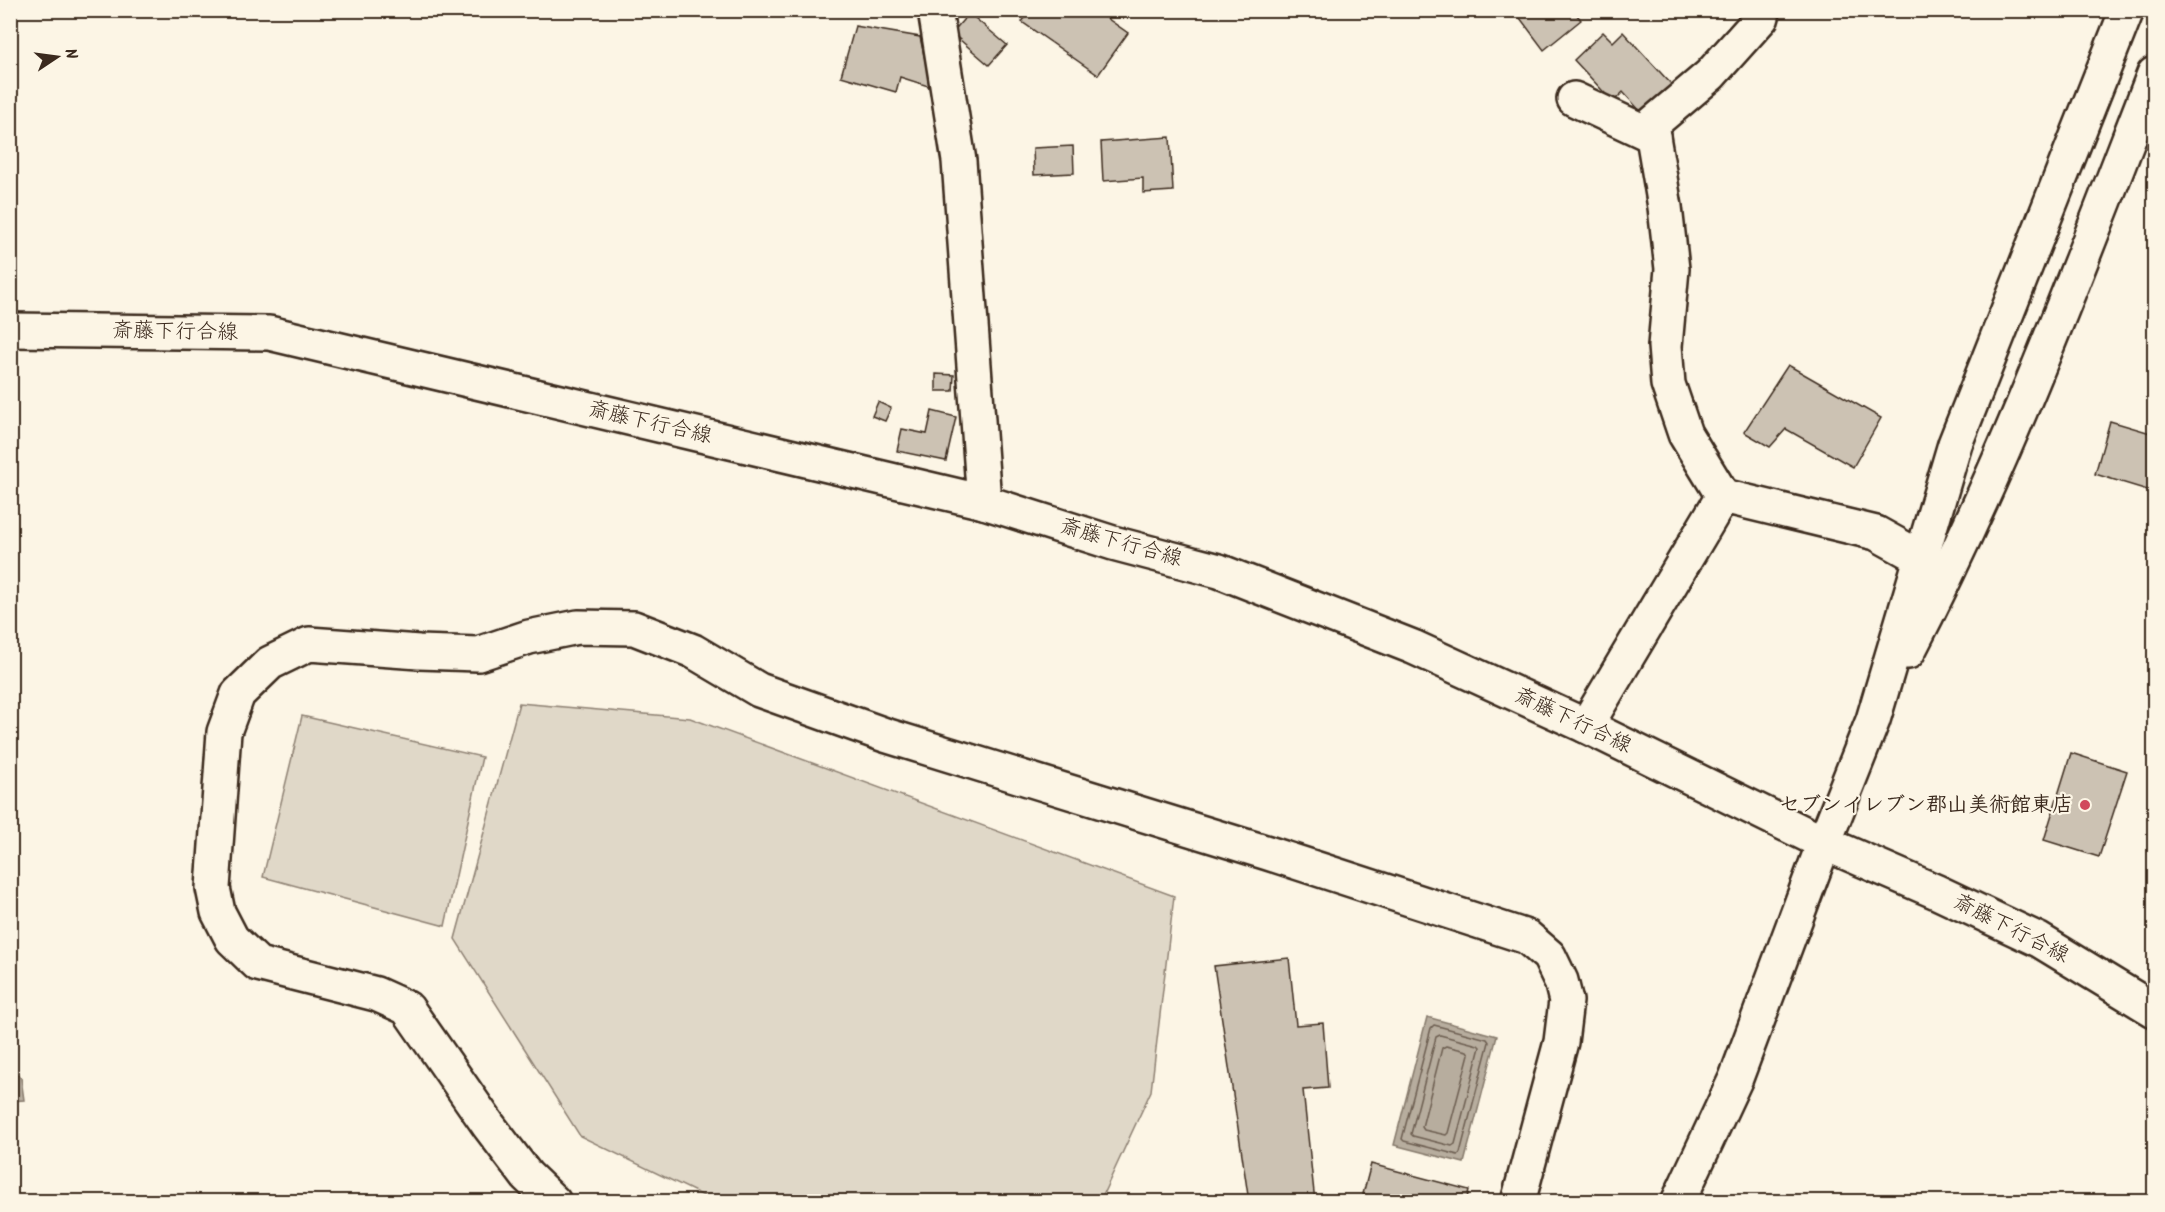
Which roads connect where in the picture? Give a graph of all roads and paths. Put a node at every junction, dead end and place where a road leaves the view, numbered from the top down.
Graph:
1 (935, 10) edge
2 (1763, 10) edge
3 (2127, 10) edge
4 (2154, 74) edge
5 (1574, 99) dead end
6 (1653, 136) junction
7 (10, 330) edge
8 (1723, 496) junction
9 (984, 502) junction
10 (1921, 558) junction
11 (1873, 720) junction
12 (1586, 726) junction
13 (1824, 843) junction
14 (2154, 1010) edge
15 (1736, 1078) junction
16 (554, 1202) edge
17 (1518, 1202) edge
18 (1678, 1202) edge
19 (1701, 1202) edge

1 - 9 street
2 - 6 street
3 - 10 street
4 - 11 street
5 - 6 street
6 - 8 street
7 - 9 street, 斎藤下行合線
8 - 10 street
8 - 12 street
9 - 12 street, 斎藤下行合線
10 - 11 street
11 - 13 street
12 - 13 street, 斎藤下行合線
13 - 14 street, 斎藤下行合線
13 - 15 street
15 - 18 street
15 - 19 street
16 - 17 street

